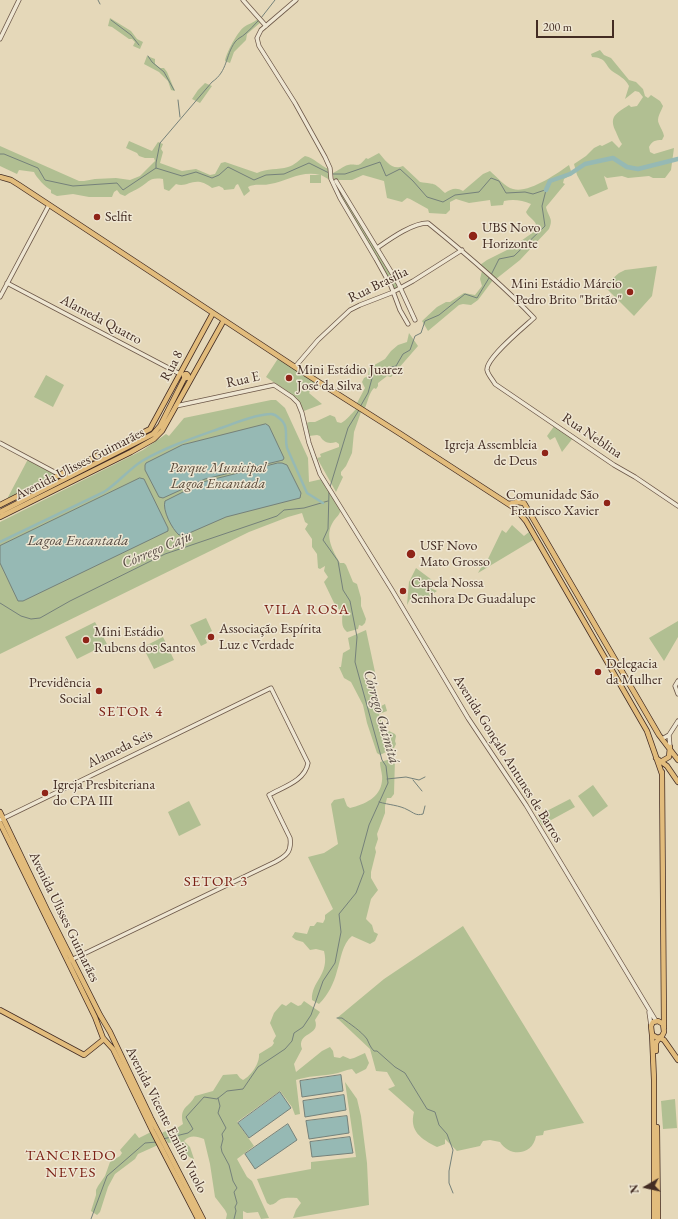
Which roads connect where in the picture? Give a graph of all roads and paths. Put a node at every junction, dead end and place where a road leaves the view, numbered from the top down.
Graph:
1 (19, 0) edge
2 (243, 0) edge
3 (296, 0) edge
4 (266, 26) junction
5 (0, 39) edge
6 (0, 177) edge
7 (336, 181) dead end
8 (49, 205) junction
9 (376, 248) junction
10 (462, 250) junction
11 (7, 283) junction
12 (400, 288) junction
13 (392, 292) junction
14 (0, 297) edge
15 (213, 313) junction
16 (224, 320) junction
17 (415, 320) dead end
18 (408, 324) dead end
19 (295, 367) junction
20 (186, 376) junction
21 (176, 406) junction
22 (0, 443) edge
23 (130, 450) junction
24 (60, 475) junction
25 (332, 493) joint
26 (517, 502) junction
27 (509, 504) junction
28 (0, 505) edge
29 (678, 506) edge
30 (516, 509) junction
31 (0, 512) edge
32 (0, 517) edge
33 (678, 681) edge
34 (677, 692) edge
35 (678, 721) edge
36 (669, 735) junction
37 (662, 739) junction
38 (652, 746) junction
39 (670, 747) junction
40 (660, 760) junction
41 (678, 760) edge
42 (678, 782) edge
43 (0, 812) edge
44 (2, 819) edge
45 (0, 823) edge
46 (70, 960) junction
47 (648, 1009) junction
48 (0, 1010) edge
49 (664, 1012) junction
50 (658, 1021) junction
51 (651, 1026) junction
52 (664, 1030) junction
53 (109, 1031) junction
54 (652, 1033) junction
55 (112, 1036) junction
56 (104, 1038) junction
57 (659, 1038) junction
58 (674, 1054) junction
59 (678, 1060) edge
60 (157, 1135) junction
61 (163, 1147) junction
62 (198, 1219) edge
63 (203, 1219) edge
64 (654, 1219) edge
65 (658, 1219) edge

1 - 5 street
2 - 4 street
3 - 4 street
4 - 13 street
6 - 8 main road
7 - 9 street
8 - 11 street
8 - 15 main road
9 - 10 street
9 - 12 street
10 - 12 street, Rua Brasília
10 - 29 street, Rua Neblina
11 - 14 street
11 - 20 street, Alameda Quatro
12 - 13 street, Rua Brasília
12 - 17 street
13 - 18 street
13 - 19 street, Rua Brasília
15 - 16 main road
15 - 20 main road, Rua 8
16 - 19 main road
16 - 20 main road, Avenida Ulisses Guimarães
19 - 27 main road
20 - 21 main road, Avenida Ulisses Guimarães
20 - 23 main road, Avenida Ulisses Guimarães
20 - 24 main road, Rua 8
21 - 23 main road, Avenida Ulisses Guimarães
21 - 25 street, Rua E
22 - 24 street
23 - 31 main road, Avenida Ulisses Guimarães
23 - 32 main road, Avenida Ulisses Guimarães
24 - 28 main road
25 - 47 street, Avenida Gonçalo Antunes de Barros
26 - 27 main road
26 - 30 main road
26 - 37 main road
27 - 30 main road
30 - 38 main road
33 - 34 street
35 - 36 street
36 - 37 street
36 - 39 street
37 - 38 main road
37 - 39 main road
38 - 40 main road
39 - 40 main road
39 - 41 main road
40 - 42 main road
40 - 49 main road
43 - 44 main road, Avenida Ulisses Guimarães
44 - 46 main road, Avenida Ulisses Guimarães
44 - 46 street, Alameda Seis
45 - 46 main road, Avenida Ulisses Guimarães
46 - 53 main road, Avenida Ulisses Guimarães
46 - 56 main road, Avenida Ulisses Guimarães
47 - 50 street, Avenida Gonçalo Antunes de Barros
47 - 51 street, Avenida Gonçalo Antunes de Barros
48 - 56 main road
49 - 50 main road
49 - 52 main road
50 - 51 main road
50 - 52 main road
51 - 54 main road
52 - 57 main road
52 - 58 main road
53 - 55 main road, Avenida Vicente Emilio Vuolo
53 - 56 main road
54 - 57 main road
54 - 64 main road
55 - 56 main road
55 - 60 main road, Avenida Vicente Emilio Vuolo
56 - 60 main road, Avenida Vicente Emilio Vuolo
57 - 58 main road
57 - 65 main road
58 - 59 main road
60 - 61 main road, Avenida Vicente Emilio Vuolo
61 - 62 main road, Avenida Vicente Emilio Vuolo
61 - 63 main road, Avenida Vicente Emilio Vuolo

